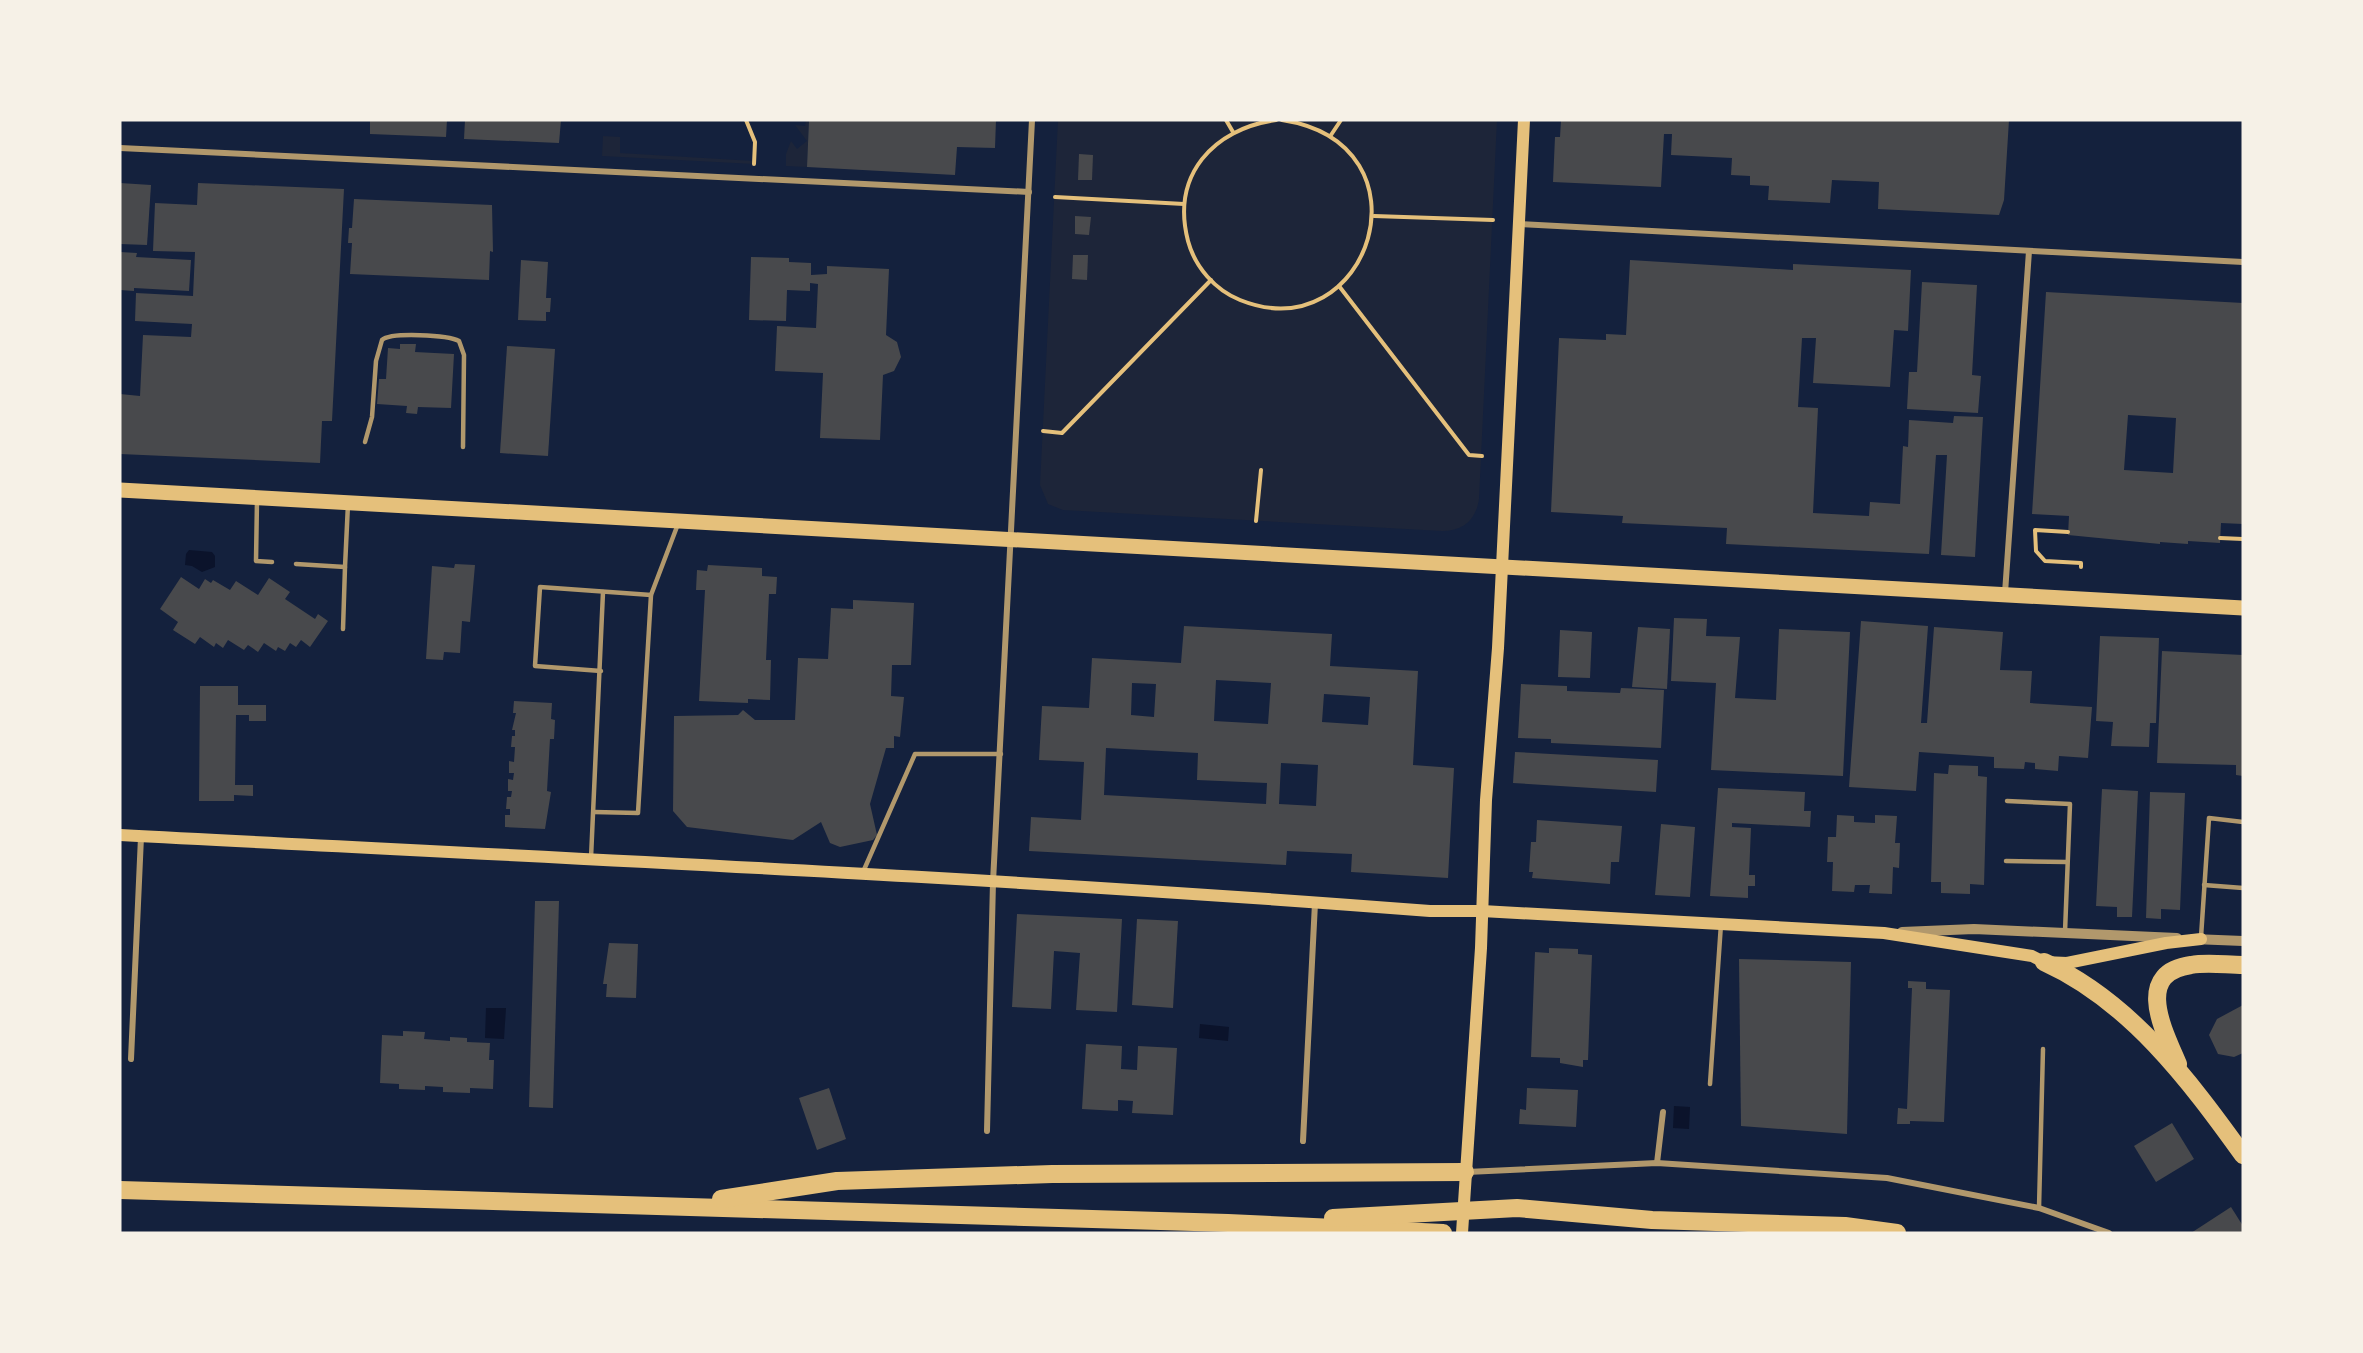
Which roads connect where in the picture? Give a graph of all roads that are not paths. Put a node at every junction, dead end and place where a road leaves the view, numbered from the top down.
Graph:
1 (1032, 120) edge
2 (1524, 120) edge
3 (120, 148) edge
4 (1029, 192) junction
5 (1518, 224) junction
6 (2029, 251) junction
7 (2243, 262) edge
8 (365, 442) dead end
9 (463, 447) dead end
10 (120, 490) edge
11 (257, 497) junction
12 (348, 502) junction
13 (679, 521) junction
14 (1012, 540) junction
15 (272, 562) dead end
16 (296, 564) dead end
17 (345, 567) junction
18 (1502, 567) junction
19 (603, 592) junction
20 (2005, 594) junction
21 (651, 595) junction
22 (2243, 608) edge
23 (343, 629) dead end
24 (601, 671) junction
25 (1001, 754) junction
26 (2007, 801) dead end
27 (594, 812) junction
28 (2243, 822) edge
29 (120, 835) edge
30 (141, 836) junction
31 (591, 861) junction
32 (2006, 861) dead end
33 (2066, 862) junction
34 (863, 872) junction
35 (993, 882) junction
36 (2204, 885) junction
37 (2243, 888) edge
38 (1315, 902) junction
39 (1482, 911) junction
40 (1721, 924) junction
41 (2065, 932) junction
42 (1884, 933) junction
43 (2201, 939) junction
44 (2243, 941) edge
45 (2044, 962) junction
46 (2243, 965) edge
47 (2043, 1049) dead end
48 (131, 1059) dead end
49 (2181, 1071) junction
50 (1710, 1084) dead end
51 (1662, 1112) dead end
52 (987, 1131) dead end
53 (1303, 1141) dead end
54 (2243, 1155) edge
55 (1657, 1162) junction
56 (1465, 1172) junction
57 (120, 1190) edge
58 (678, 1206) junction
59 (2039, 1208) junction
60 (1228, 1223) junction
61 (1443, 1233) edge
62 (1462, 1233) edge
63 (1897, 1233) edge
64 (2109, 1233) edge

1 - 4 street
2 - 5 main road
3 - 4 street
4 - 14 street
5 - 6 street
5 - 18 main road
6 - 7 street
6 - 20 street
8 - 9 lane
10 - 11 main road
11 - 12 main road
11 - 15 lane
12 - 13 main road
12 - 17 lane
13 - 14 main road
13 - 21 lane
14 - 18 main road
14 - 25 street
16 - 17 lane
17 - 23 lane
18 - 20 main road
18 - 39 main road
19 - 21 lane
19 - 24 lane
19 - 24 lane
20 - 22 main road
21 - 27 lane
24 - 27 lane
25 - 34 lane
25 - 35 street
26 - 33 lane
27 - 31 lane
28 - 36 lane
29 - 30 main road
30 - 31 main road
30 - 48 street
31 - 34 main road
32 - 33 lane
33 - 41 lane
34 - 35 main road
35 - 38 main road
35 - 52 street
36 - 37 lane
36 - 43 lane
38 - 39 main road
38 - 53 street
39 - 40 main road
39 - 56 main road
40 - 42 main road
40 - 50 lane
41 - 42 street
41 - 43 street
42 - 45 main road
43 - 44 street
43 - 45 main road
45 - 49 highway
46 - 49 highway
47 - 59 lane
49 - 54 highway
51 - 55 street
55 - 56 street
55 - 59 street
56 - 58 highway
56 - 62 main road
57 - 58 highway
58 - 60 highway
59 - 64 street
60 - 61 highway
60 - 63 highway

